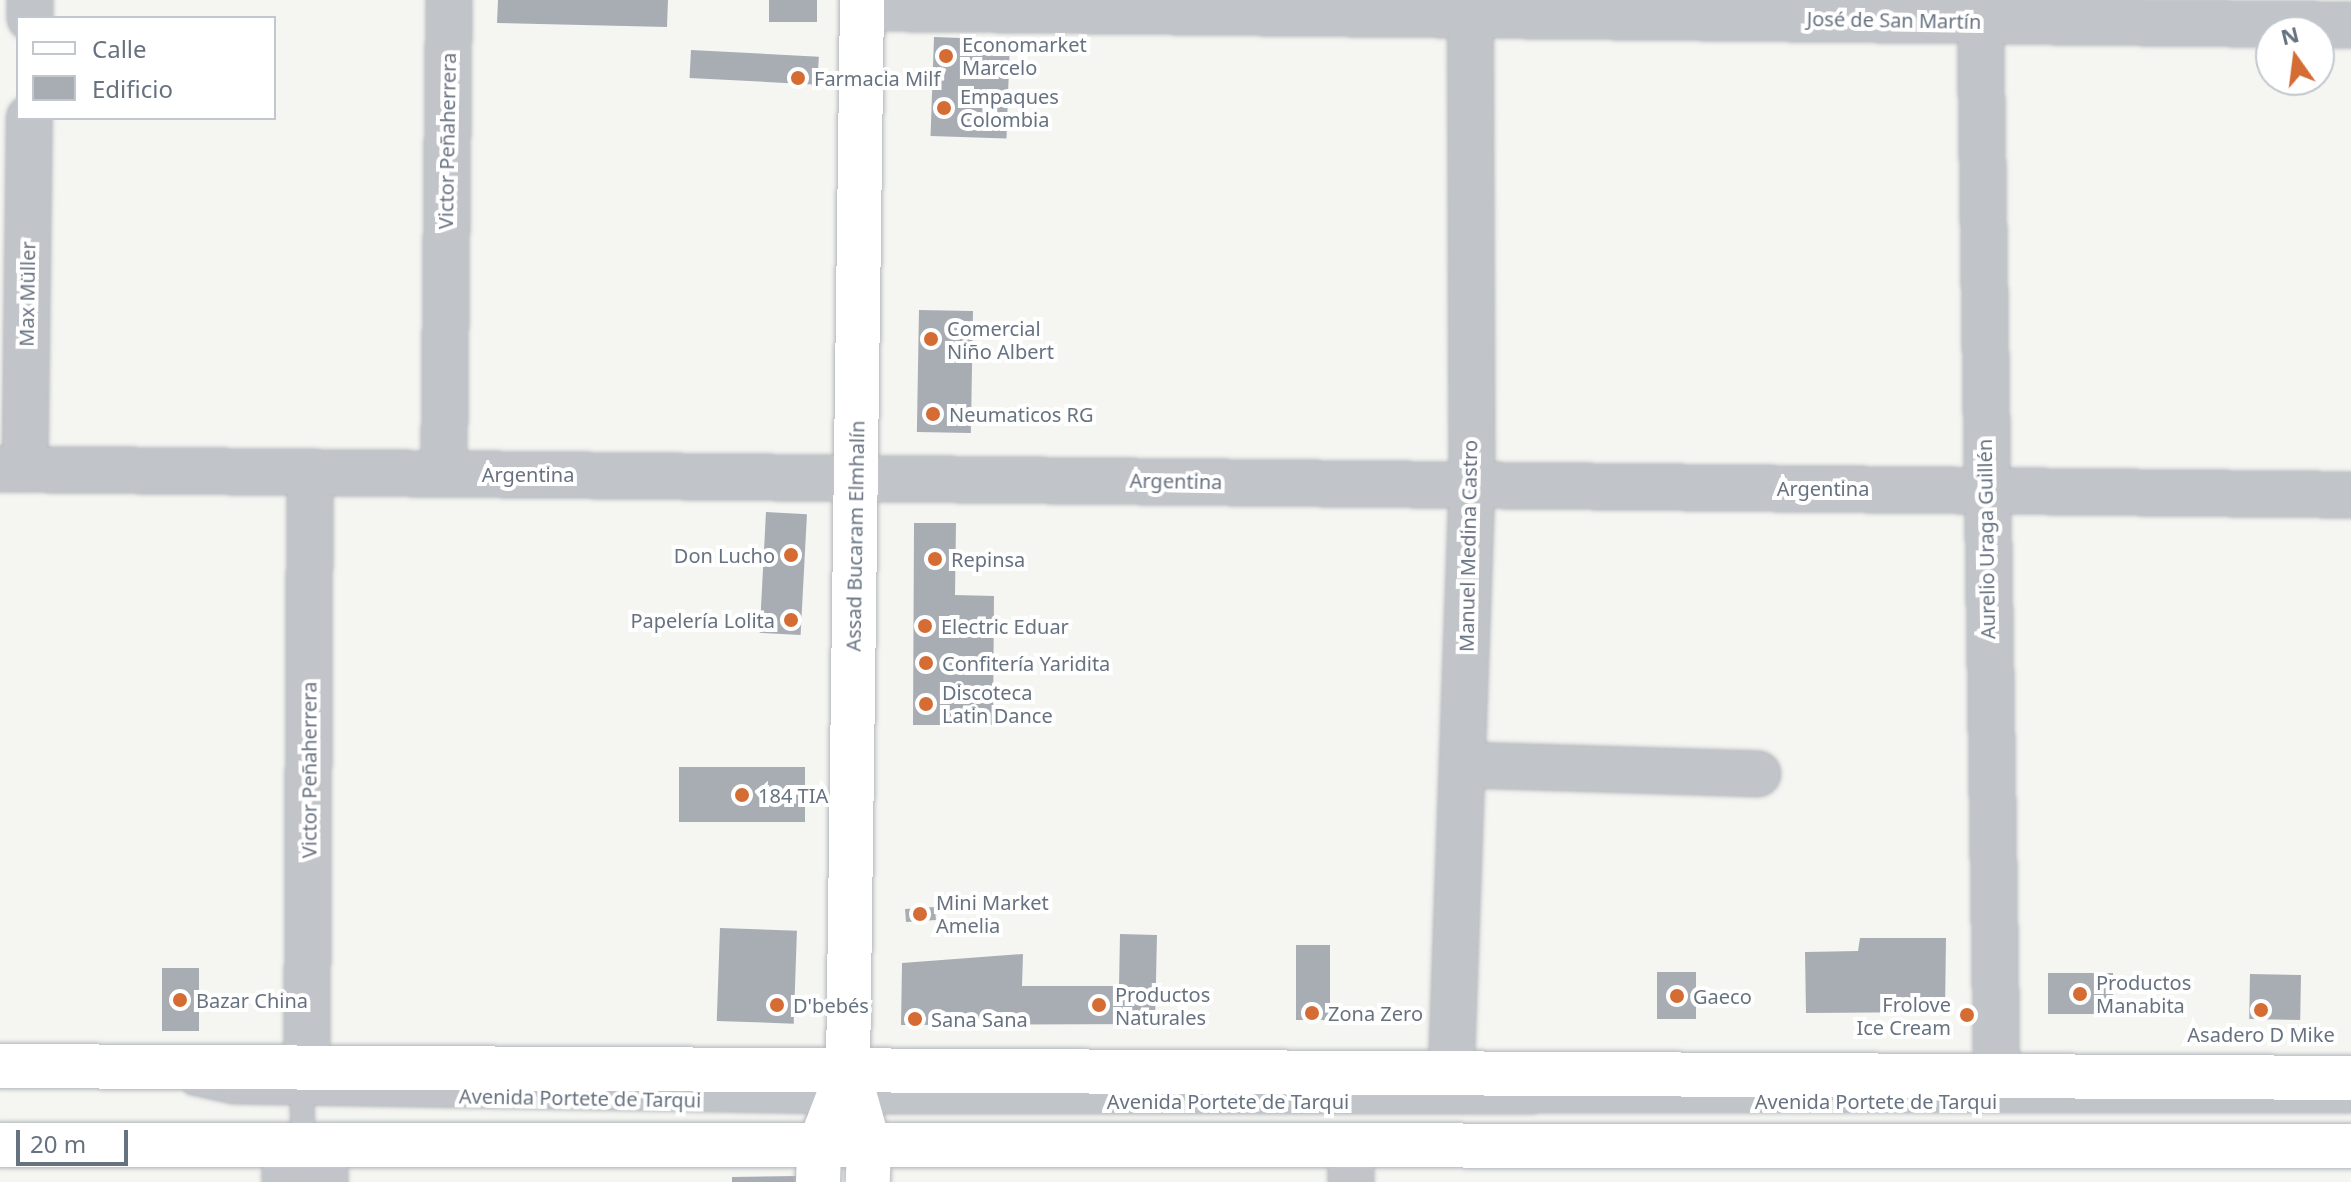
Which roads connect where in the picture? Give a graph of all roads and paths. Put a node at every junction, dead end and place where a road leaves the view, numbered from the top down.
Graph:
1 (449, 0) edge
2 (862, 4) edge
3 (1310, 8) edge
4 (1980, 10) edge
5 (1470, 14) junction
6 (2351, 25) edge
7 (29, 120) edge
8 (12, 469) edge
9 (310, 472) junction
10 (444, 474) junction
11 (856, 477) junction
12 (1472, 485) junction
13 (1985, 489) junction
14 (2351, 495) edge
15 (1462, 765) junction
16 (1758, 774) dead end
17 (0, 1066) edge
18 (1451, 1078) junction
19 (1997, 1078) junction
20 (2351, 1078) edge
21 (304, 1081) junction
22 (2351, 1101) edge
23 (2351, 1129) edge
24 (845, 1132) edge
25 (0, 1145) edge
26 (2351, 1146) edge
27 (304, 1164) edge
28 (1351, 1164) edge

1 - 10 street, Victor Peñaherrera
2 - 3 street, José de San Martín
2 - 11 main road, Assad Bucaram Elmhalín
3 - 5 street, José de San Martín
4 - 5 street, José de San Martín
4 - 6 street, José de San Martín
4 - 13 street, Aurelio Uraga Guillén
5 - 12 street, Manuel Medina Castro
7 - 8 street, Max Müller
8 - 9 street, Argentina
9 - 10 street, Argentina
9 - 21 street, Victor Peñaherrera
10 - 11 street, Argentina
11 - 12 street, Argentina
11 - 24 main road, Assad Bucaram Elmhalín
12 - 13 street, Argentina
12 - 15 street, Manuel Medina Castro
13 - 14 street, Argentina
13 - 19 street, Aurelio Uraga Guillén
15 - 16 street
15 - 18 street, Manuel Medina Castro
17 - 21 main road, Avenida Portete de Tarqui
18 - 19 main road, Avenida Portete de Tarqui
18 - 24 main road, Avenida Portete de Tarqui
19 - 20 main road, Avenida Portete de Tarqui
21 - 24 main road, Avenida Portete de Tarqui
21 - 27 lane, Victor Peñaherrera
22 - 24 lane, Avenida Portete de Tarqui
23 - 24 lane, Avenida Portete de Tarqui
24 - 27 main road, Avenida Portete de Tarqui
24 - 28 main road, Avenida Portete de Tarqui
25 - 27 main road, Avenida Portete de Tarqui
26 - 28 main road, Avenida Portete de Tarqui

